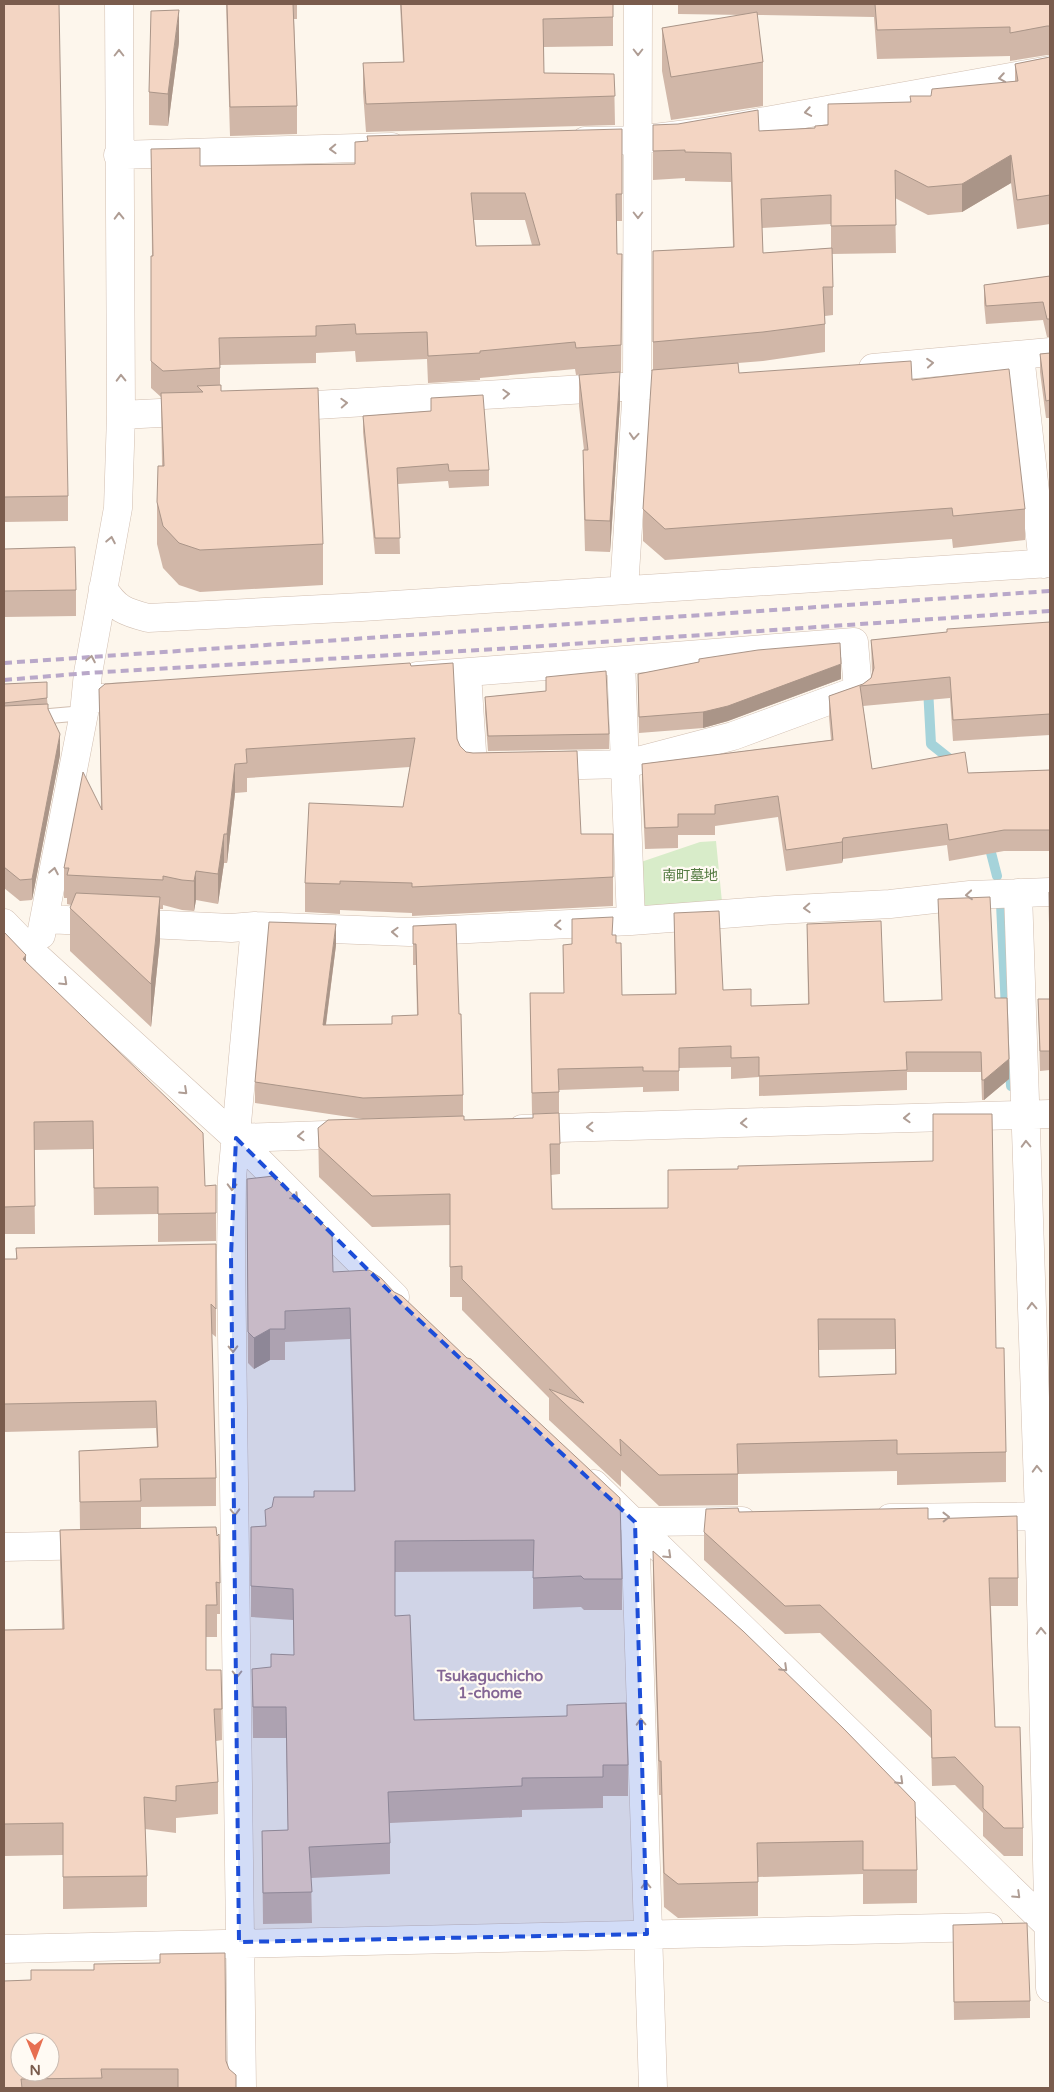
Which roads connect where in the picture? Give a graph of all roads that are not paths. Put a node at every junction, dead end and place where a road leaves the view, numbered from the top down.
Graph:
1 (119, 4) edge
2 (638, 4) edge
3 (1050, 70) edge
4 (638, 140) junction
5 (559, 142) edge
6 (421, 146) edge
7 (118, 155) junction
8 (1050, 352) edge
9 (1020, 356) junction
10 (853, 369) edge
11 (716, 381) edge
12 (637, 387) junction
13 (255, 408) edge
14 (226, 410) edge
15 (121, 415) junction
16 (1047, 563) edge
17 (103, 588) junction
18 (624, 589) junction
19 (621, 661) junction
20 (467, 673) junction
21 (389, 678) edge
22 (164, 694) edge
23 (85, 706) junction
24 (4, 720) edge
25 (626, 764) junction
26 (1050, 892) edge
27 (1018, 893) junction
28 (44, 919) junction
29 (631, 921) junction
30 (4, 924) edge
31 (255, 926) junction
32 (36, 956) junction
33 (1038, 1114) edge
34 (496, 1130) edge
35 (377, 1133) edge
36 (236, 1138) junction
37 (231, 1256) junction
38 (201, 1257) edge
39 (410, 1312) edge
40 (577, 1468) edge
41 (1044, 1516) edge
42 (861, 1519) edge
43 (763, 1520) edge
44 (634, 1522) junction
45 (207, 1543) edge
46 (236, 1543) junction
47 (120, 1545) edge
48 (4, 1547) edge
49 (1049, 1925) edge
50 (647, 1934) junction
51 (239, 1942) junction
52 (4, 1949) edge
53 (1050, 1988) edge
54 (242, 2088) edge
55 (653, 2088) edge

7 -> 1 street
2 -> 4 street
3 -> 4 street
4 - 5 street
4 -> 12 street
6 -> 7 street
15 -> 7 street
8 - 9 street
10 -> 9 street
9 - 16 street
11 - 12 street
13 -> 12 street
12 -> 18 street
14 - 15 street
17 -> 15 street
16 - 18 street
17 - 18 street
23 -> 17 street
19 - 20 street
19 - 25 street
19 - 25 street
20 - 21 street
20 - 25 street
22 - 23 street
23 - 24 lane
28 -> 23 street
25 - 29 street
26 - 27 street
27 -> 29 street
27 - 33 street
28 - 31 street
28 - 32 street
29 -> 31 street
30 - 32 street
31 - 36 street
32 -> 36 street
33 -> 34 street
41 -> 33 street
35 -> 36 street
36 -> 37 street
36 -> 39 street
37 - 38 street
37 -> 46 street
40 - 44 street
42 -> 41 street
49 -> 41 street
43 - 44 street
44 -> 49 street
50 -> 44 street
45 - 46 street
46 -> 51 street
47 - 48 street
49 - 50 street
49 - 53 street
50 - 51 street
50 - 55 street
51 - 52 street
51 - 54 street

